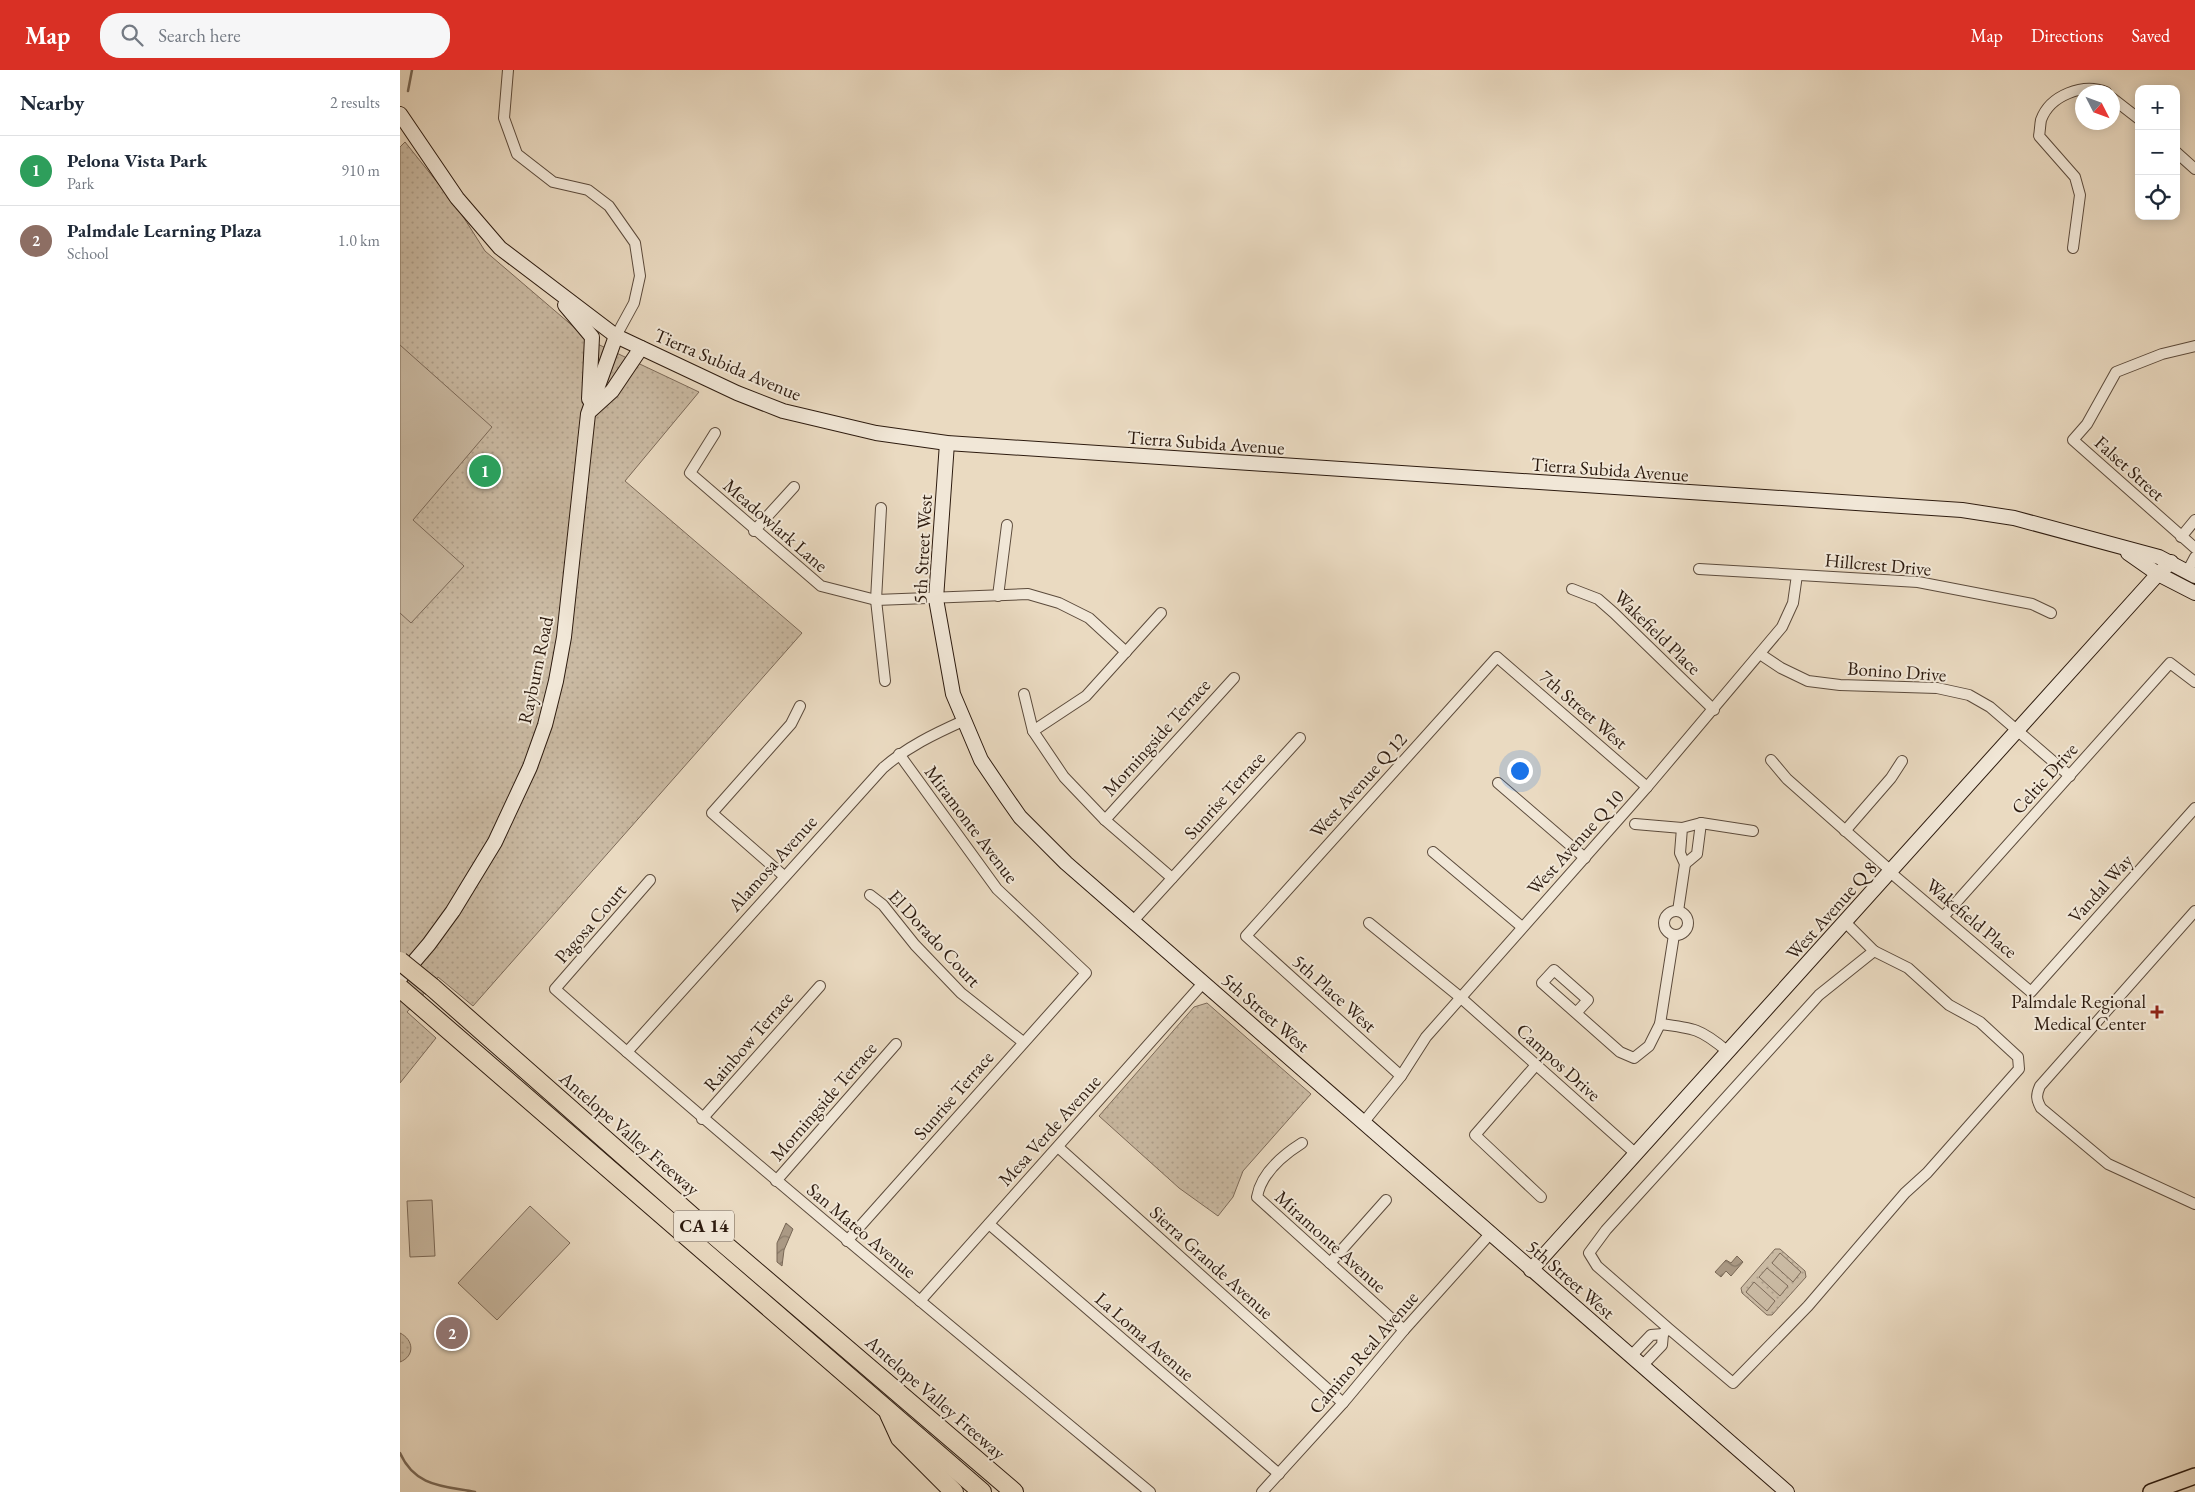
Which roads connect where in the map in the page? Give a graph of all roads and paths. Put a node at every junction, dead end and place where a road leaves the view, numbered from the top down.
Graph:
1 (508, 70) edge
2 (2075, 92) edge
3 (2120, 104) edge
4 (400, 114) edge
5 (2135, 116) edge
6 (2180, 156) edge
7 (2195, 169) edge
8 (2073, 248) dead end
9 (550, 287) junction
10 (616, 336) junction
11 (2195, 346) edge
12 (641, 348) junction
13 (588, 414) junction
14 (715, 433) dead end
15 (947, 443) junction
16 (794, 487) dead end
17 (881, 508) dead end
18 (2195, 520) edge
19 (1006, 525) dead end
20 (754, 531) junction
21 (2181, 537) junction
22 (2121, 548) junction
23 (2195, 548) edge
24 (2195, 557) edge
25 (2171, 562) junction
26 (1699, 569) dead end
27 (2158, 574) junction
28 (2191, 574) edge
29 (1798, 575) junction
30 (1572, 589) dead end
31 (2195, 593) edge
32 (998, 596) junction
33 (936, 599) junction
34 (876, 600) junction
35 (2051, 613) dead end
36 (1161, 614) dead end
37 (1126, 652) junction
38 (1760, 654) junction
39 (1497, 657) joint
40 (1234, 678) dead end
41 (885, 681) dead end
42 (2195, 682) edge
43 (1024, 694) dead end
44 (800, 706) dead end
45 (1714, 710) junction
46 (964, 721) junction
47 (1033, 731) junction
48 (2017, 731) junction
49 (1300, 738) dead end
50 (899, 754) junction
51 (1771, 760) dead end
52 (1902, 762) dead end
53 (2070, 776) junction
54 (1498, 784) dead end
55 (1647, 787) junction
56 (2195, 808) edge
57 (1105, 820) junction
58 (1701, 823) junction
59 (1635, 824) dead end
60 (1682, 828) junction
61 (1754, 830) dead end
62 (1845, 831) junction
63 (1433, 852) dead end
64 (1585, 858) junction
65 (1685, 864) junction
66 (1890, 872) junction
67 (784, 876) junction
68 (1172, 878) junction
69 (650, 880) dead end
70 (870, 895) dead end
71 (1678, 910) junction
72 (2195, 911) edge
73 (1944, 916) junction
74 (1134, 920) junction
75 (1845, 922) junction
76 (1369, 923) dead end
77 (1522, 927) junction
78 (1674, 935) junction
79 (1246, 936) joint
80 (1874, 951) junction
81 (400, 961) edge
82 (1086, 973) joint
83 (400, 978) edge
84 (1204, 982) junction
85 (820, 986) dead end
86 (400, 988) edge
87 (556, 989) joint
88 (2032, 992) joint
89 (1460, 997) junction
90 (1576, 1013) dead end
91 (1660, 1024) junction
92 (1023, 1042) junction
93 (896, 1044) dead end
94 (1727, 1051) junction
95 (627, 1052) junction
96 (1536, 1065) junction
97 (1402, 1076) junction
98 (702, 1119) junction
99 (1363, 1123) junction
100 (1302, 1143) dead end
101 (1058, 1147) junction
102 (1635, 1153) junction
103 (776, 1182) junction
104 (1541, 1197) dead end
105 (1386, 1200) dead end
106 (2195, 1204) edge
107 (989, 1224) junction
108 (1490, 1234) junction
109 (847, 1241) junction
110 (1330, 1263) junction
111 (1531, 1270) junction
112 (920, 1301) junction
113 (1404, 1330) junction
114 (1666, 1331) junction
115 (1631, 1356) junction
116 (1642, 1366) junction
117 (1343, 1403) junction
118 (887, 1409) junction
119 (979, 1461) junction
120 (1279, 1474) junction
121 (2195, 1476) edge
122 (954, 1492) edge
123 (982, 1492) edge
124 (1014, 1492) edge
125 (1028, 1492) edge
126 (1150, 1492) edge
127 (1262, 1492) edge
128 (1787, 1492) edge
129 (2151, 1492) edge

1 - 10 street
2 - 8 street
3 - 5 street
4 - 9 street, Tierra Subida Avenue
6 - 7 street
9 - 10 street, Tierra Subida Avenue
9 - 13 street
10 - 12 street, Tierra Subida Avenue
10 - 13 street, Rayburn Road
11 - 21 street, Falset Street
12 - 13 street
12 - 15 street, Tierra Subida Avenue
13 - 83 street, Rayburn Road
14 - 20 street, Meadowlark Lane
15 - 22 street, Tierra Subida Avenue
15 - 33 street, 5th Street West
16 - 20 street
17 - 34 street
18 - 21 street
19 - 32 street
20 - 34 street, Meadowlark Lane
21 - 23 street
22 - 25 street, Tierra Subida Avenue
22 - 27 street, Tierra Subida Avenue
24 - 28 street
25 - 27 street, West Avenue Q 8
25 - 28 street, Tierra Subida Avenue
26 - 29 street, Hillcrest Drive
27 - 31 street, Tierra Subida Avenue
27 - 48 street, West Avenue Q 8
29 - 35 street, Hillcrest Drive
29 - 38 street, West Avenue Q 10
30 - 45 street, Wakefield Place
32 - 33 street, Meadowlark Lane
32 - 37 street, Meadowlark Lane
33 - 34 street, Meadowlark Lane
33 - 46 street, 5th Street West
34 - 41 street
36 - 37 street
37 - 47 street
38 - 45 street, West Avenue Q 10
38 - 48 street, Bonino Drive
39 - 55 street, 7th Street West
39 - 79 street, West Avenue Q 12
40 - 57 street, Morningside Terrace
42 - 53 street, Celtic Drive
43 - 47 street
44 - 67 street
45 - 55 street, West Avenue Q 10
46 - 50 street, Alamosa Avenue
46 - 74 street, 5th Street West
47 - 57 street
48 - 53 street, Bonino Drive
48 - 66 street, West Avenue Q 8
49 - 68 street, Sunrise Terrace
50 - 67 street, Alamosa Avenue
50 - 82 street, Miramonte Avenue
51 - 62 street, Wakefield Place
52 - 62 street
53 - 73 street, Celtic Drive
54 - 64 street
55 - 64 street, West Avenue Q 10
56 - 88 street, Vandal Way
57 - 68 street
58 - 60 street
58 - 61 street
58 - 65 street
59 - 60 street
60 - 65 street
62 - 66 street, Wakefield Place
63 - 77 street
64 - 77 street, West Avenue Q 10
65 - 71 street
66 - 73 street, Wakefield Place
66 - 75 street, West Avenue Q 8
67 - 95 street, Alamosa Avenue
68 - 74 street, Sunrise Terrace
69 - 87 street, Pagosa Court
70 - 92 street, El Dorado Court
71 - 78 street
71 - 78 street
72 - 106 street
73 - 88 street, Wakefield Place
74 - 84 street, 5th Street West
75 - 80 street
75 - 94 street, West Avenue Q 8
76 - 89 street, Campos Drive
77 - 89 street, West Avenue Q 10
78 - 91 street
79 - 97 street, 5th Place West
80 - 114 street
80 - 114 street
81 - 119 highway, Antelope Valley Freeway / CA 14, bridge
82 - 92 street, Sunrise Terrace
84 - 99 street, 5th Street West
84 - 101 street, Mesa Verde Avenue
85 - 98 street, Rainbow Terrace
86 - 118 highway, CA 14
87 - 95 street, San Mateo Avenue
89 - 96 street, Campos Drive
89 - 97 street, West Avenue Q 10
90 - 91 street
91 - 94 street
92 - 109 street, Sunrise Terrace
93 - 103 street, Morningside Terrace
94 - 102 street, West Avenue Q 8
95 - 98 street, San Mateo Avenue
96 - 102 street, Campos Drive
96 - 104 street
97 - 99 street, West Avenue Q 10
98 - 103 street, San Mateo Avenue
99 - 108 street, 5th Street West
100 - 110 street, Miramonte Avenue
101 - 107 street, Mesa Verde Avenue
101 - 117 street, Sierra Grande Avenue
102 - 111 street, West Avenue Q 8
103 - 109 street, San Mateo Avenue
105 - 110 street
107 - 112 street, Mesa Verde Avenue
107 - 120 street, La Loma Avenue
108 - 111 street, 5th Street West
108 - 113 street, Camino Real Avenue
109 - 112 street, San Mateo Avenue
110 - 113 street, Miramonte Avenue
111 - 115 street, 5th Street West
112 - 126 street, San Mateo Avenue
113 - 117 street, Camino Real Avenue
114 - 115 street
114 - 116 street
115 - 116 street, 5th Street West
116 - 128 street, 5th Street West
117 - 120 street, Camino Real Avenue
118 - 122 highway
118 - 123 highway, CA 14
119 - 124 highway, Antelope Valley Freeway / CA 14
119 - 125 highway
120 - 127 street, Camino Real Avenue
121 - 129 main road

